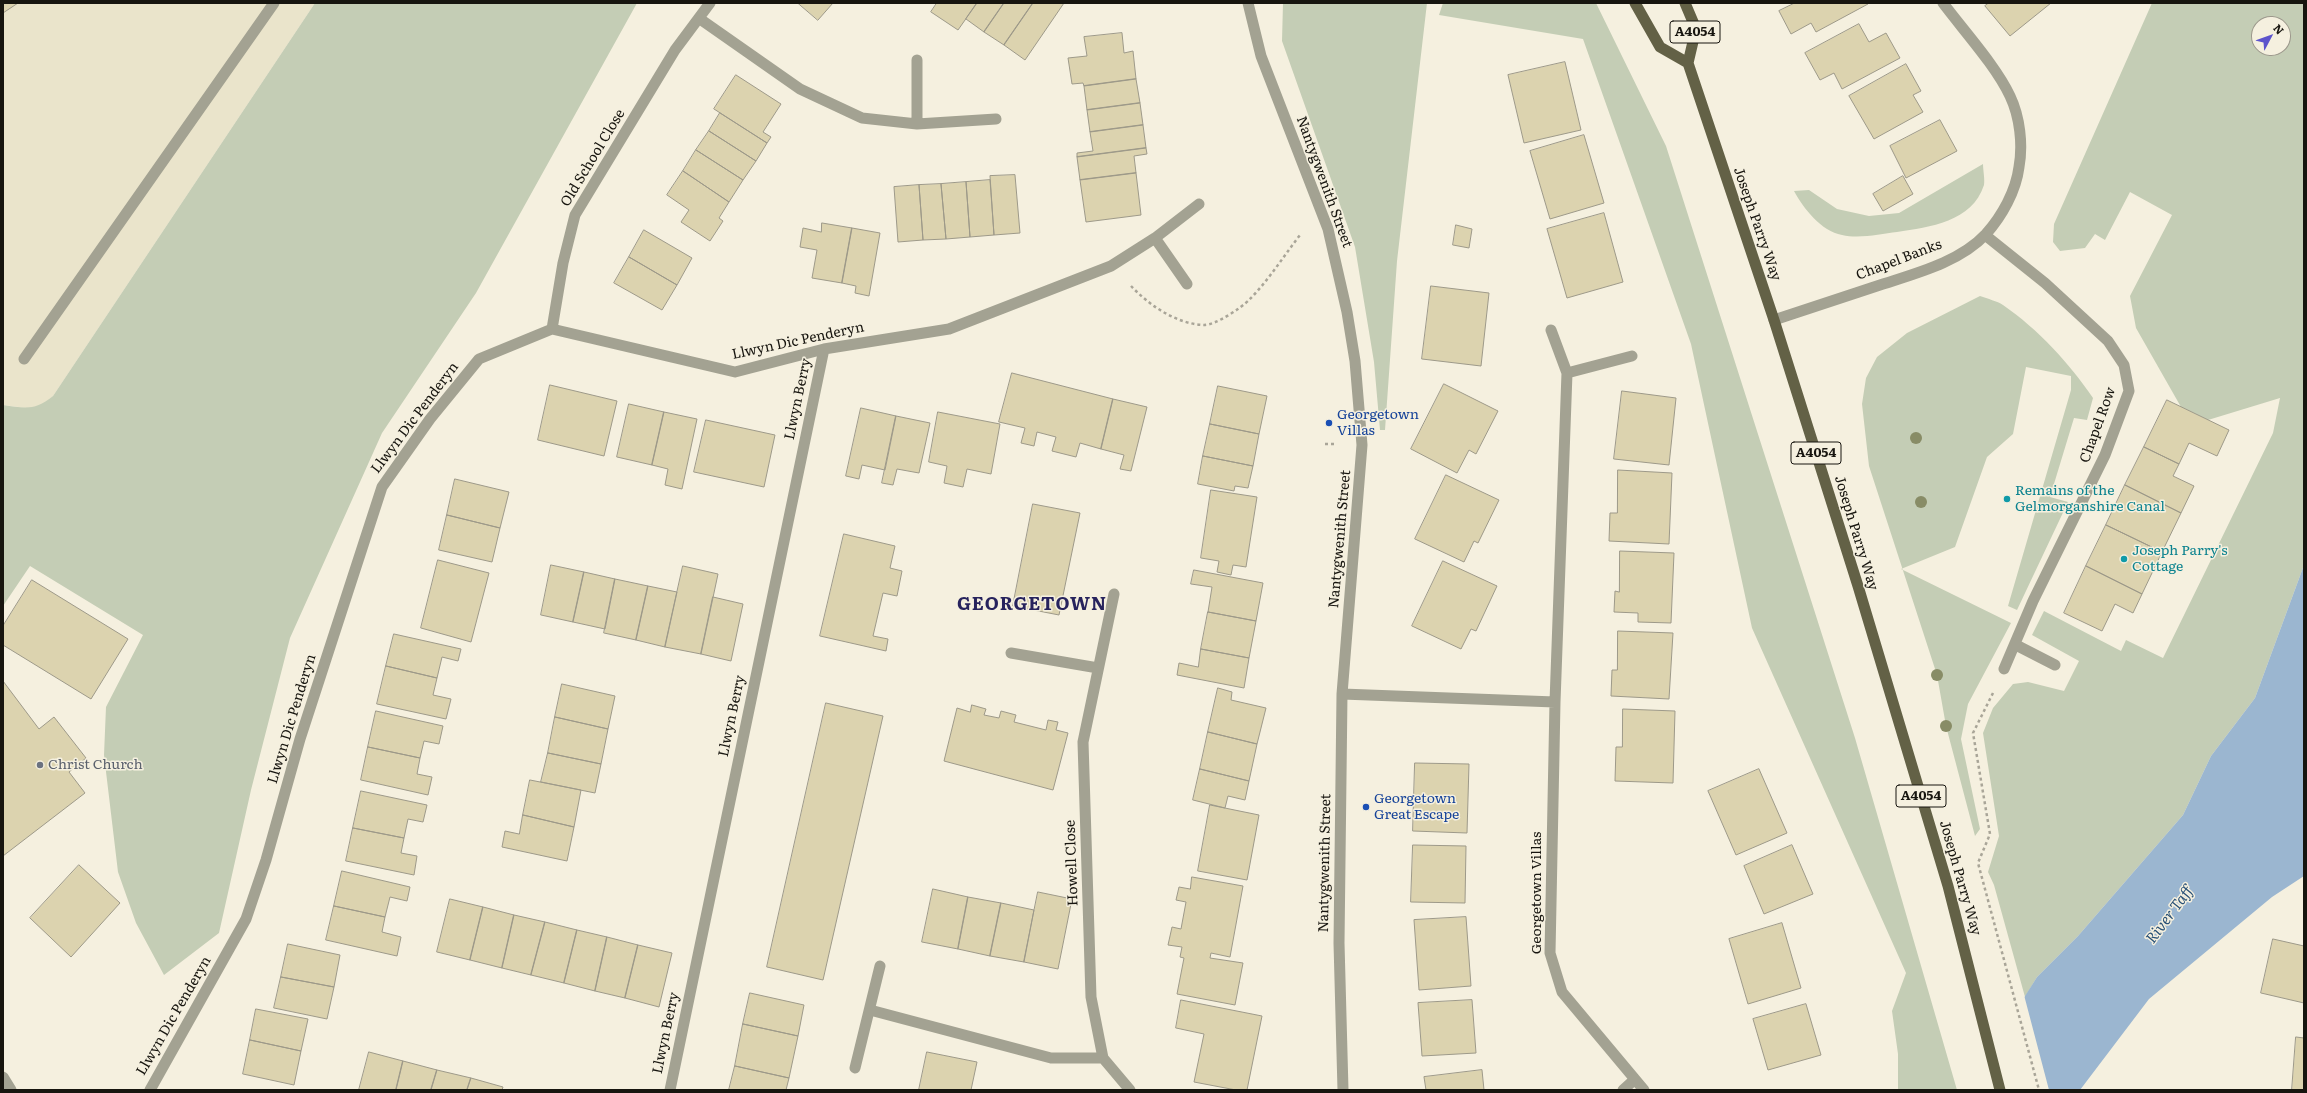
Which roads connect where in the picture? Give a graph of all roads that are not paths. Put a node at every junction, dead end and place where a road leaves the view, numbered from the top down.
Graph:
1 (274, 3) edge
2 (710, 3) edge
3 (1635, 3) edge
4 (1685, 3) edge
5 (1943, 3) edge
6 (1249, 4) edge
7 (700, 19) junction
8 (917, 60) dead end
9 (1688, 63) junction
10 (996, 119) dead end
11 (918, 124) junction
12 (1199, 204) dead end
13 (1985, 235) junction
14 (1155, 238) junction
15 (1187, 284) dead end
16 (1774, 320) junction
17 (552, 329) junction
18 (1551, 330) dead end
19 (824, 349) junction
20 (1632, 356) dead end
21 (24, 359) dead end
22 (1567, 373) junction
23 (1114, 594) dead end
24 (2016, 645) junction
25 (1011, 653) dead end
26 (2055, 665) dead end
27 (1098, 668) junction
28 (2004, 669) road end
29 (1342, 694) junction
30 (1555, 702) junction
31 (880, 966) dead end
32 (870, 1010) junction
33 (1104, 1058) junction
34 (855, 1068) dead end
35 (3, 1076) edge
36 (1634, 1080) junction
37 (11, 1090) edge
38 (150, 1090) edge
39 (670, 1090) edge
40 (1130, 1090) edge
41 (1343, 1090) edge
42 (1623, 1090) edge
43 (1644, 1090) edge
44 (2000, 1090) edge

1 - 21 street
2 - 7 street, Old School Close
3 - 9 main road, A4054
4 - 9 main road, A4054
5 - 13 street, Chapel Banks
6 - 29 street, Nantygwenith Street
7 - 11 street
7 - 17 street, Old School Close
8 - 11 street
9 - 16 main road, Joseph Parry Way / A4054
10 - 11 street
12 - 14 street, Llwyn Dic Penderyn
13 - 16 street, Chapel Banks
13 - 24 street, Chapel Row
14 - 15 street
14 - 19 street, Llwyn Dic Penderyn
16 - 44 main road, Joseph Parry Way / A4054
17 - 19 street, Llwyn Dic Penderyn
17 - 38 street, Llwyn Dic Penderyn
18 - 22 street, Georgetown Villas
19 - 39 street, Llwyn Berry
20 - 22 street
22 - 30 street, Georgetown Villas
23 - 27 street, Howell Close
24 - 26 street
24 - 28 street, Chapel Row
25 - 27 street
27 - 33 street, Howell Close
29 - 30 street
29 - 41 street, Nantygwenith Street
30 - 36 street, Georgetown Villas
31 - 32 street
32 - 33 street
32 - 34 street
33 - 40 street, Howell Close
35 - 37 street
36 - 42 street
36 - 43 street, Georgetown Villas

